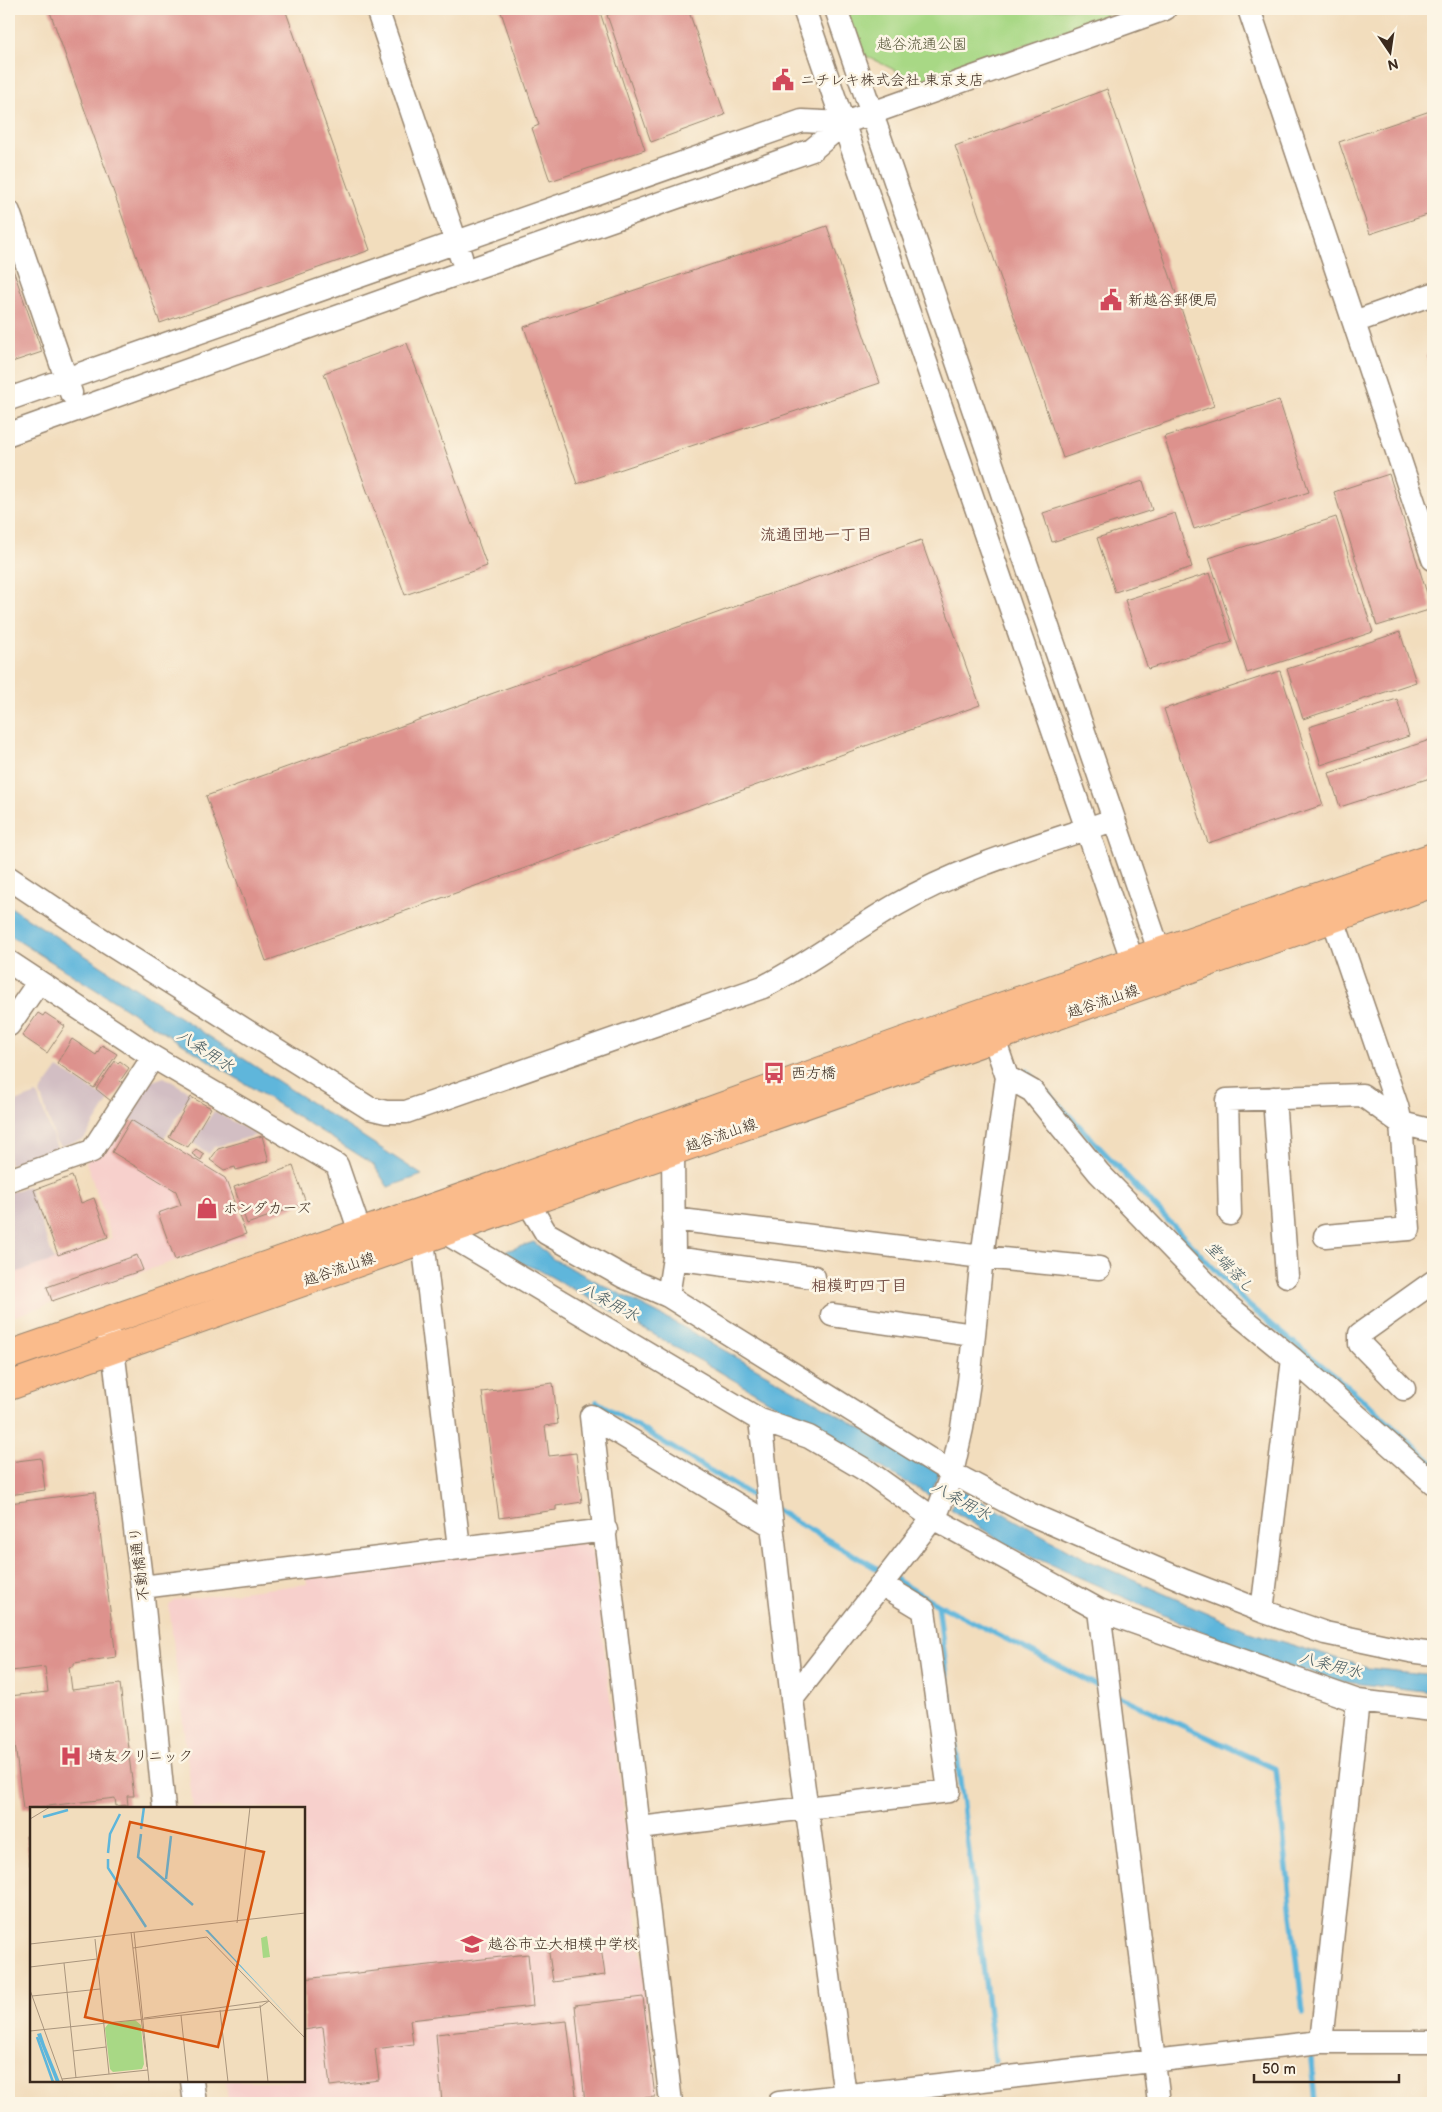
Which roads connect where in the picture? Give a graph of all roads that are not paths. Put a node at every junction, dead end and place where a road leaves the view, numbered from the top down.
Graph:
1 (377, 9) edge
2 (804, 9) edge
3 (836, 9) edge
4 (1165, 9) edge
5 (1249, 9) edge
6 (872, 113) junction
7 (844, 122) junction
8 (9, 212) edge
9 (456, 242) junction
10 (466, 271) junction
11 (1433, 294) edge
12 (1354, 322) junction
13 (66, 379) junction
14 (9, 399) edge
15 (77, 410) junction
16 (9, 434) edge
17 (1433, 559) edge
18 (1113, 820) junction
19 (1086, 829) junction
20 (1433, 857) edge
21 (9, 878) edge
22 (1433, 883) edge
23 (1333, 919) junction
24 (1159, 951) junction
25 (1132, 960) junction
26 (9, 962) edge
27 (1168, 978) junction
28 (38, 982) junction
29 (1141, 988) junction
30 (9, 1025) edge
31 (994, 1039) junction
32 (153, 1058) junction
33 (1007, 1077) junction
34 (1274, 1098) junction
35 (1401, 1123) junction
36 (1433, 1132) edge
37 (672, 1152) junction
38 (9, 1180) edge
39 (527, 1201) junction
40 (1230, 1214) dead end
41 (673, 1219) junction
42 (360, 1232) junction
43 (433, 1236) junction
44 (1325, 1236) dead end
45 (982, 1256) junction
46 (674, 1258) junction
47 (1099, 1268) dead end
48 (1287, 1276) dead end
49 (814, 1277) dead end
50 (1433, 1282) edge
51 (668, 1296) junction
52 (832, 1314) dead end
53 (105, 1322) junction
54 (974, 1335) junction
55 (114, 1349) junction
56 (9, 1355) edge
57 (1293, 1359) junction
58 (9, 1386) edge
59 (1404, 1389) dead end
60 (760, 1420) junction
61 (950, 1477) junction
62 (1433, 1482) edge
63 (936, 1513) junction
64 (771, 1525) junction
65 (606, 1530) junction
66 (459, 1548) junction
67 (881, 1584) junction
68 (142, 1587) junction
69 (1099, 1610) junction
70 (1262, 1611) junction
71 (1433, 1654) edge
72 (792, 1699) junction
73 (1358, 1701) junction
74 (1433, 1710) edge
75 (164, 1807) edge
76 (808, 1808) junction
77 (640, 1828) junction
78 (1321, 2042) junction
79 (1433, 2042) edge
80 (1154, 2060) junction
81 (192, 2082) edge
82 (846, 2100) edge
83 (195, 2103) edge
84 (671, 2103) edge
85 (779, 2103) edge
86 (1159, 2103) edge

1 - 9 street
2 - 7 street
3 - 6 street
4 - 6 street
5 - 12 street
6 - 7 street
6 - 18 street
7 - 9 street
7 - 10 street
7 - 19 street
8 - 13 street
9 - 10 street
9 - 13 street
10 - 15 street
11 - 12 street
12 - 17 street
13 - 14 street
13 - 15 street
15 - 16 street
18 - 19 street
18 - 24 street
19 - 21 street
19 - 25 street
20 - 24 main road, 越谷流山線
22 - 23 main road, 越谷流山線
23 - 27 main road, 越谷流山線
23 - 35 street
24 - 25 main road, 越谷流山線
24 - 27 street
25 - 29 street
25 - 42 main road, 越谷流山線
26 - 28 street
27 - 29 main road, 越谷流山線
28 - 30 street
28 - 32 street
29 - 31 main road, 越谷流山線
31 - 33 street
31 - 37 main road, 越谷流山線
32 - 38 street
32 - 42 street
33 - 45 street
33 - 57 street
34 - 35 street
34 - 40 street
34 - 48 street
35 - 36 street
35 - 44 street
37 - 39 main road, 越谷流山線
37 - 41 street
39 - 43 main road, 越谷流山線
39 - 51 street
41 - 45 street
41 - 46 street
42 - 53 main road, 越谷流山線
43 - 55 main road, 越谷流山線
43 - 60 street
43 - 66 street
45 - 47 street
45 - 54 street
46 - 49 street
46 - 51 street
50 - 59 street
51 - 61 street
52 - 54 street
53 - 55 street, 不動橋通り
53 - 56 main road, 越谷流山線
54 - 61 street
55 - 58 main road, 越谷流山線
55 - 68 street, 不動橋通り
57 - 62 street
57 - 70 street
60 - 63 street
60 - 64 street
61 - 63 street
61 - 70 street
63 - 67 street
63 - 69 street
64 - 65 street
64 - 72 street
65 - 66 street
65 - 77 street
66 - 68 street
67 - 72 street
67 - 76 street
68 - 75 street, 不動橋通り
69 - 73 street
69 - 80 street
70 - 71 street
72 - 76 street
73 - 74 street
73 - 78 street
76 - 77 street
76 - 82 street
77 - 84 street
78 - 79 street
78 - 80 street
80 - 82 street
80 - 86 street
81 - 83 street
82 - 85 street

